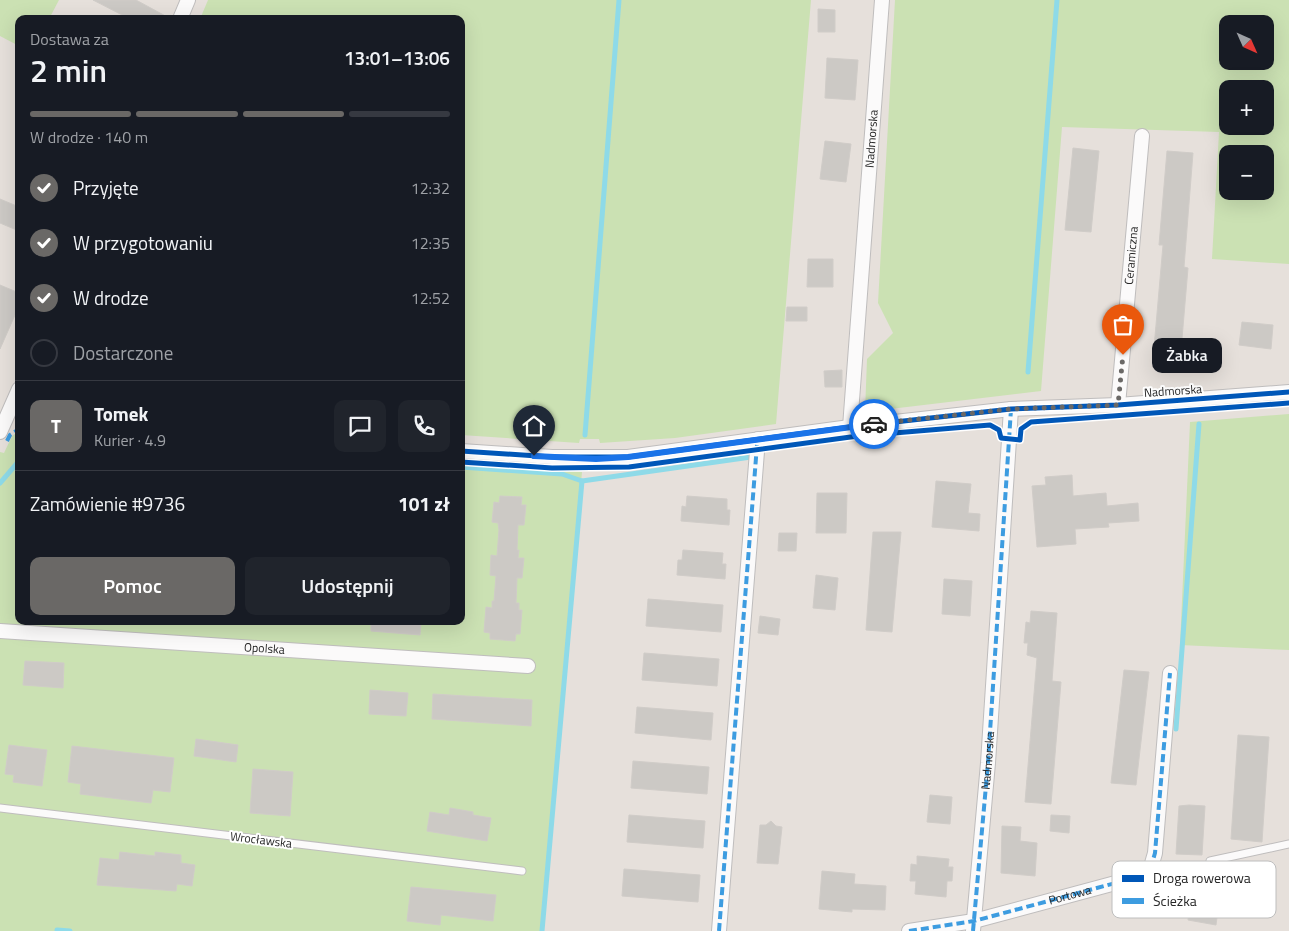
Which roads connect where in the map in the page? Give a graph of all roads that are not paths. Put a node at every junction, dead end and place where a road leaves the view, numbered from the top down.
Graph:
1 (188, 0) edge
2 (882, 0) edge
3 (182, 15) edge
4 (1142, 136) dead end
5 (1289, 392) edge
6 (15, 399) edge
7 (1118, 405) junction
8 (1011, 409) junction
9 (9, 414) edge
10 (850, 426) junction
11 (0, 432) edge
12 (758, 440) junction
13 (465, 451) edge
14 (0, 631) edge
15 (528, 666) dead end
16 (1170, 673) dead end
17 (0, 808) edge
18 (1289, 844) edge
19 (1153, 861) edge
20 (1210, 861) dead end
21 (522, 871) dead end
22 (1112, 885) edge
23 (974, 926) edge
24 (719, 931) edge
25 (909, 931) edge

1 - 3 street
2 - 10 street, Nadmorska
4 - 7 street, Ceramiczna
5 - 7 street, Nadmorska
6 - 9 street
7 - 8 street, Nadmorska
8 - 10 street, Nadmorska
8 - 23 street, Nadmorska
9 - 11 street
10 - 12 street, Nadmorska
12 - 13 street, Nadmorska
12 - 24 street
14 - 15 street, Opolska
16 - 19 street, Portowa
17 - 21 lane, Wrocławska
18 - 20 lane
22 - 23 street, Portowa
23 - 25 street, Portowa

